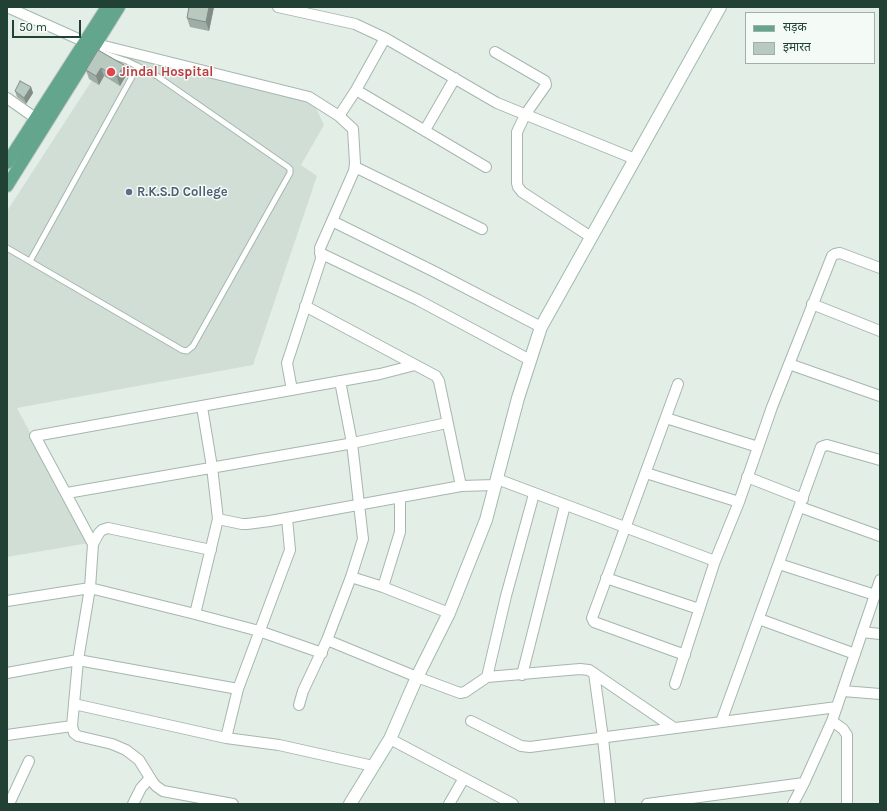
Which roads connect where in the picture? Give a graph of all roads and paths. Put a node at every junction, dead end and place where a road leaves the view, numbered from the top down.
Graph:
1 (7, 7) edge
2 (107, 7) edge
3 (120, 7) edge
4 (278, 7) edge
5 (720, 7) edge
6 (385, 38) junction
7 (91, 45) junction
8 (495, 52) dead end
9 (138, 66) junction
10 (455, 78) junction
11 (356, 90) junction
12 (7, 98) edge
13 (525, 115) junction
14 (339, 116) junction
15 (35, 118) junction
16 (46, 124) junction
17 (425, 130) junction
18 (634, 159) junction
19 (7, 163) edge
20 (355, 167) junction
21 (486, 167) dead end
22 (7, 186) edge
23 (332, 221) junction
24 (482, 229) dead end
25 (591, 237) junction
26 (7, 248) edge
27 (320, 253) junction
28 (30, 261) junction
29 (880, 268) edge
30 (812, 304) junction
31 (305, 306) junction
32 (541, 327) junction
33 (880, 331) edge
34 (530, 360) junction
35 (789, 364) junction
36 (415, 365) junction
37 (340, 381) junction
38 (678, 384) dead end
39 (292, 390) junction
40 (880, 396) edge
41 (202, 407) junction
42 (666, 418) junction
43 (447, 423) junction
44 (352, 443) junction
45 (758, 447) junction
46 (880, 460) edge
47 (212, 467) junction
48 (646, 473) junction
49 (748, 477) junction
50 (496, 482) junction
51 (461, 486) junction
52 (67, 493) junction
53 (534, 494) junction
54 (400, 498) junction
55 (739, 502) junction
56 (802, 503) junction
57 (360, 505) junction
58 (565, 505) junction
59 (287, 518) junction
60 (218, 519) junction
61 (624, 528) junction
62 (880, 536) edge
63 (93, 544) junction
64 (211, 550) junction
65 (715, 561) junction
66 (779, 564) junction
67 (351, 576) junction
68 (606, 578) junction
69 (880, 580) edge
70 (383, 587) junction
71 (90, 588) junction
72 (875, 595) junction
73 (7, 601) edge
74 (699, 609) junction
75 (449, 613) junction
76 (195, 614) junction
77 (759, 619) junction
78 (259, 631) junction
79 (862, 632) junction
80 (880, 634) edge
81 (327, 640) junction
82 (322, 652) junction
83 (685, 654) junction
84 (855, 654) junction
85 (78, 660) junction
86 (7, 673) edge
87 (594, 673) junction
88 (522, 675) junction
89 (487, 677) junction
90 (417, 678) junction
91 (675, 684) dead end
92 (238, 689) junction
93 (842, 691) junction
94 (880, 694) edge
95 (74, 704) junction
96 (299, 705) dead end
97 (837, 707) junction
98 (471, 721) dead end
99 (832, 721) junction
100 (721, 722) junction
101 (72, 726) junction
102 (674, 728) junction
103 (7, 735) edge
104 (226, 738) junction
105 (390, 738) junction
106 (603, 738) junction
107 (29, 761) dead end
108 (373, 766) junction
109 (150, 778) junction
110 (464, 778) junction
111 (804, 783) junction
112 (11, 793) edge
113 (199, 801) edge
114 (9, 804) edge
115 (133, 804) edge
116 (233, 804) edge
117 (350, 804) edge
118 (449, 804) edge
119 (513, 804) edge
120 (610, 804) edge
121 (647, 804) edge
122 (793, 804) edge
123 (847, 804) edge

1 - 7 street
2 - 7 main road
3 - 7 main road
4 - 6 street
5 - 18 street
6 - 10 street
6 - 11 street
7 - 9 lane
7 - 14 street
7 - 15 main road
7 - 16 main road
8 - 13 street
9 - 28 lane
9 - 28 lane
10 - 13 street
10 - 17 street
11 - 14 street
11 - 17 street
12 - 15 street
13 - 18 street
13 - 25 street
14 - 20 street
15 - 16 street
15 - 19 main road
16 - 22 main road
17 - 21 street
18 - 25 street
20 - 23 street
20 - 24 street
23 - 27 street
23 - 32 street
25 - 32 street
26 - 28 lane
27 - 31 street
27 - 34 street
29 - 30 street
30 - 33 street
30 - 35 street
31 - 36 street
31 - 39 street
32 - 34 street
34 - 50 street
35 - 40 street
35 - 45 street
36 - 37 street
36 - 43 street
37 - 39 street
37 - 44 street
38 - 42 street
39 - 41 street
41 - 47 street
41 - 52 street
42 - 45 street
42 - 48 street
43 - 44 street
43 - 51 street
44 - 47 street
44 - 57 street
45 - 49 street
46 - 56 street
47 - 52 street
47 - 60 street
48 - 55 street
48 - 61 street
49 - 55 street
49 - 56 street
50 - 51 street
50 - 53 street
50 - 75 street
51 - 54 street
52 - 63 street
53 - 58 street
53 - 89 street
54 - 57 street
54 - 70 street
55 - 65 street
56 - 62 street
56 - 66 street
57 - 59 street
57 - 67 street
58 - 61 street
58 - 88 street
59 - 60 street
59 - 78 street
60 - 64 street
61 - 65 street
61 - 68 street
63 - 64 street
63 - 71 street
64 - 76 street
65 - 74 street
66 - 72 street
66 - 77 street
67 - 70 street
67 - 81 street
68 - 74 street
68 - 83 street
69 - 72 street
70 - 75 street
71 - 73 street
71 - 76 street
71 - 85 street
72 - 79 street
74 - 83 street
75 - 90 street
76 - 78 street
77 - 84 street
77 - 100 street
78 - 82 street
78 - 92 street
79 - 80 street
79 - 84 street
81 - 82 street
81 - 90 street
82 - 96 street
83 - 91 street
84 - 93 street
85 - 86 street
85 - 92 street
85 - 95 street
87 - 88 street
87 - 102 street
87 - 106 street
88 - 89 street
89 - 90 street
90 - 105 street
92 - 104 street
93 - 94 street
93 - 97 street
95 - 101 street
95 - 104 street
97 - 99 street
97 - 100 street
98 - 106 street
99 - 111 street
99 - 123 street
100 - 102 street
101 - 103 street
101 - 109 street
102 - 106 street
104 - 108 street
105 - 108 street
105 - 110 street
106 - 120 street
107 - 112 street
108 - 117 street
109 - 113 street
109 - 115 street
110 - 118 street
110 - 119 street
111 - 121 street
111 - 122 street
112 - 114 street
113 - 116 street

